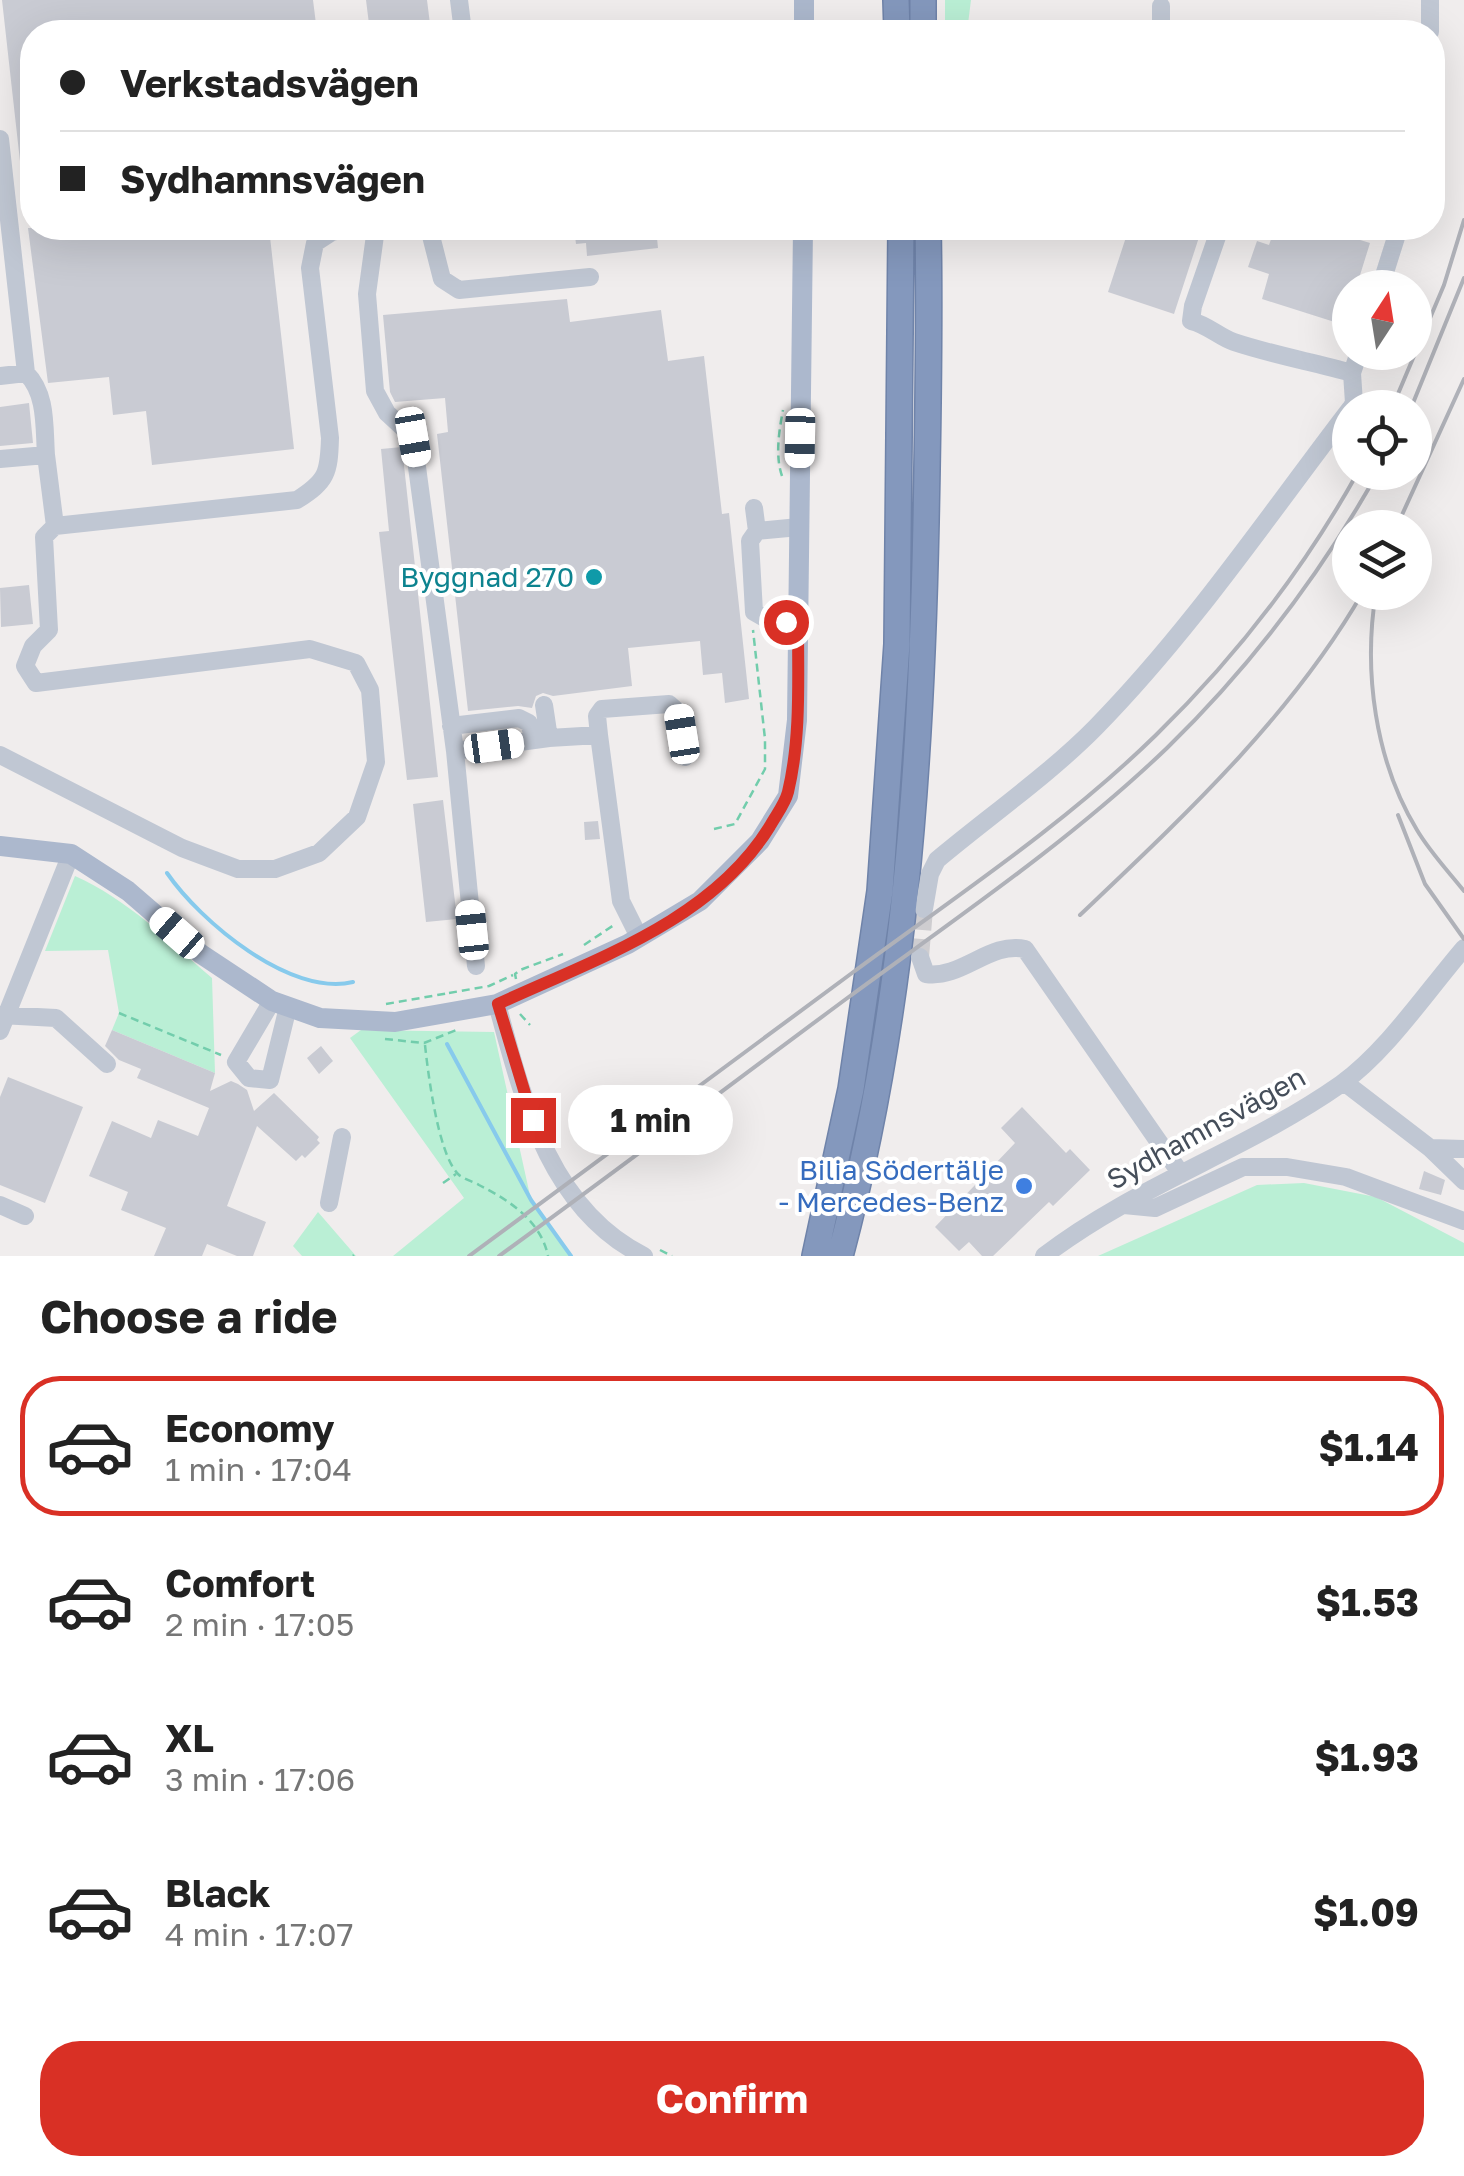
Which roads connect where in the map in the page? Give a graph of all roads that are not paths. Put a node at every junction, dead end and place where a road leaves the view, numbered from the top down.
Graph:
1 (1161, 6) dead end
2 (1161, 20) edge
3 (0, 139) edge
4 (318, 240) edge
5 (374, 240) edge
6 (431, 240) edge
7 (803, 240) edge
8 (901, 240) edge
9 (928, 240) edge
10 (1216, 240) edge
11 (1395, 240) edge
12 (1386, 270) edge
13 (590, 277) dead end
14 (1353, 370) edge
15 (26, 373) junction
16 (1352, 373) junction
17 (0, 376) edge
18 (1353, 390) edge
19 (1332, 432) edge
20 (46, 455) junction
21 (0, 460) edge
22 (754, 508) dead end
23 (55, 526) junction
24 (799, 527) junction
25 (757, 531) junction
26 (798, 624) junction
27 (544, 705) dead end
28 (451, 726) junction
29 (599, 735) junction
30 (541, 739) junction
31 (455, 751) junction
32 (0, 755) edge
33 (685, 757) dead end
34 (0, 846) edge
35 (71, 854) junction
36 (924, 908) tunnel mouth
37 (639, 937) junction
38 (1464, 948) edge
39 (920, 957) dead end
40 (476, 966) dead end
41 (280, 1004) junction
42 (498, 1004) junction
43 (2, 1021) edge
44 (107, 1064) dead end
45 (1344, 1082) junction
46 (342, 1137) dead end
47 (1430, 1148) junction
48 (1464, 1149) edge
49 (1464, 1162) edge
50 (1182, 1174) junction
51 (1464, 1181) edge
52 (329, 1203) dead end
53 (0, 1205) edge
54 (1124, 1205) junction
55 (25, 1216) dead end
56 (1464, 1221) edge
57 (652, 1253) edge
58 (814, 1256) edge
59 (840, 1256) edge
60 (1044, 1256) edge

1 - 2 street
3 - 15 street
4 - 23 street
5 - 28 street
6 - 13 street
7 - 24 main road
8 - 58 highway
9 - 59 highway
10 - 16 street
11 - 12 street
14 - 16 street
15 - 17 street
15 - 20 street
16 - 18 street
19 - 36 street
20 - 21 street
20 - 23 street
22 - 25 street
23 - 32 street
24 - 25 street
24 - 26 main road
25 - 26 street
26 - 37 main road
27 - 30 street
28 - 30 street
28 - 31 street
29 - 30 street
29 - 33 street
29 - 37 street
30 - 31 street
31 - 40 street
34 - 35 main road
35 - 41 main road
35 - 43 street
37 - 42 main road
38 - 45 street, Sydhamnsvägen
39 - 50 street
41 - 41 street
41 - 42 main road
42 - 57 street
43 - 44 street
45 - 47 street
45 - 50 street, Sydhamnsvägen
46 - 52 street
47 - 48 street
47 - 49 street
47 - 51 street
50 - 54 street, Sydhamnsvägen
53 - 55 street
54 - 56 street
54 - 60 street, Sydhamnsvägen

